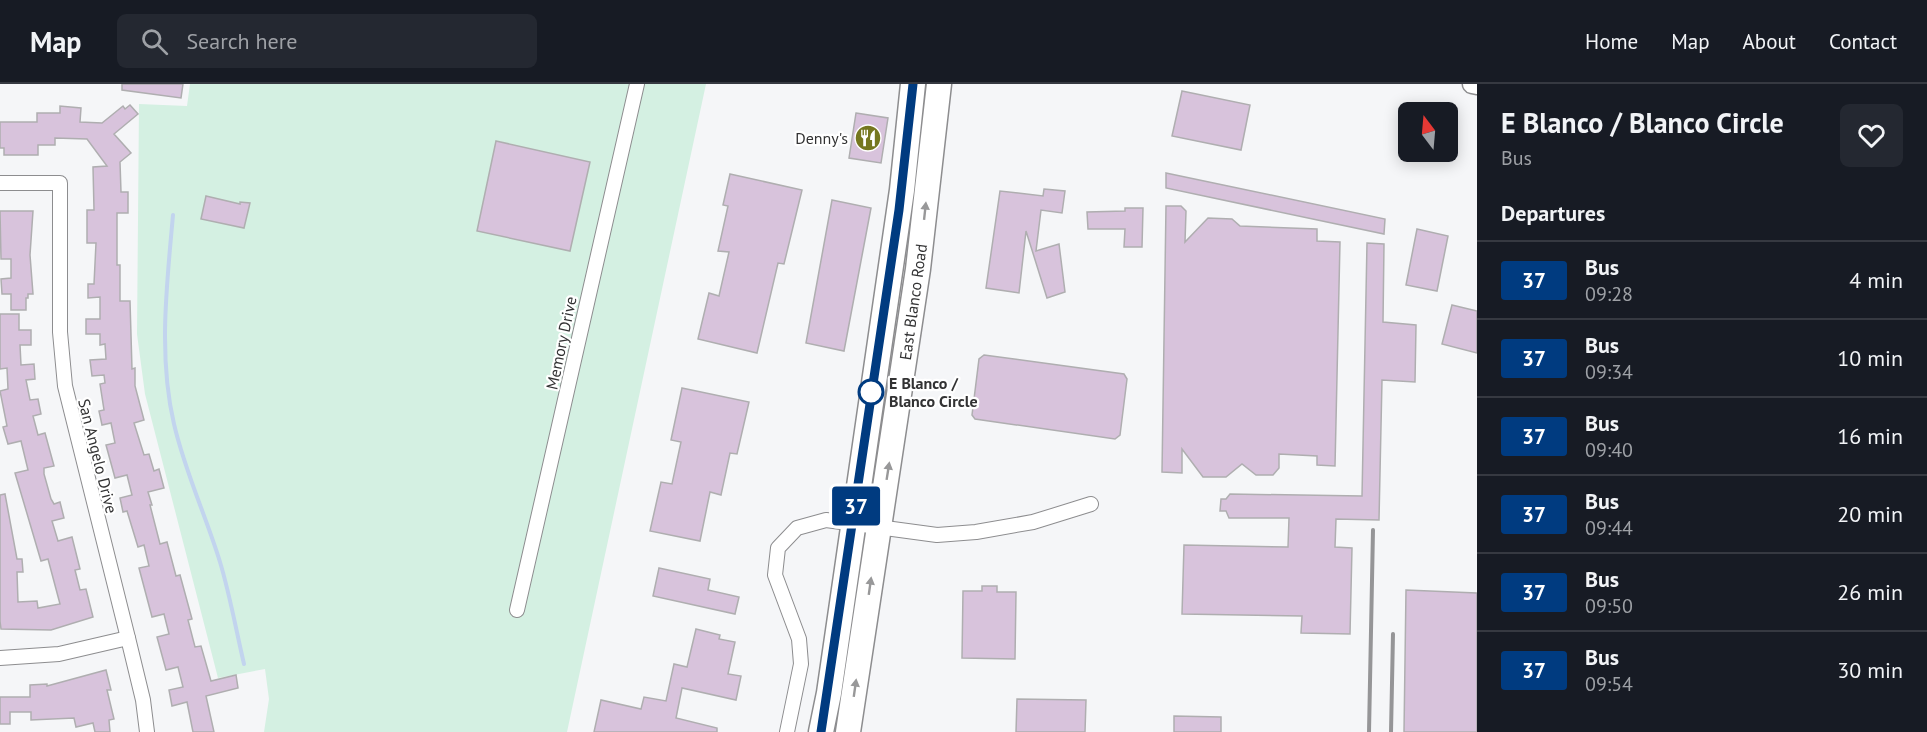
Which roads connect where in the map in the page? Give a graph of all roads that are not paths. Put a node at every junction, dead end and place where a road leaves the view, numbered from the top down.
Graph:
1 (637, 84) edge
2 (913, 84) edge
3 (939, 84) edge
4 (1472, 84) edge
5 (1477, 85) edge
6 (0, 183) edge
7 (1091, 504) dead end
8 (853, 523) junction
9 (879, 529) junction
10 (517, 610) dead end
11 (128, 638) junction
12 (0, 658) edge
13 (147, 732) edge
14 (788, 732) edge
15 (821, 732) edge
16 (848, 732) edge

1 - 10 street, Memory Drive
2 - 8 highway, East Blanco Road
9 -> 3 highway, East Blanco Road
4 - 5 main road
6 - 11 street, San Angelo Drive
7 - 9 street
8 - 9 street
8 - 14 street
8 - 15 highway, East Blanco Road
16 -> 9 highway, East Blanco Road
11 - 12 street
11 - 13 street, San Angelo Drive

